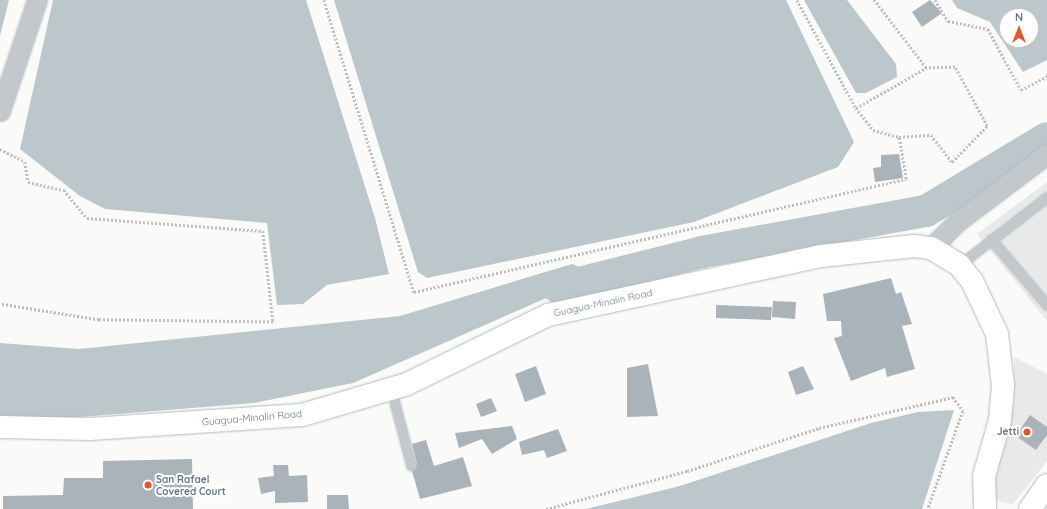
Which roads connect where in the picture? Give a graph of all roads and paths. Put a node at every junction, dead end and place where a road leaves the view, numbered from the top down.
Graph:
1 (37, 0) edge
2 (324, 0) edge
3 (797, 0) edge
4 (874, 0) edge
5 (935, 0) edge
6 (926, 68) junction
7 (1047, 76) edge
8 (856, 108) junction
9 (0, 111) edge
10 (899, 137) junction
11 (0, 150) edge
12 (1047, 154) edge
13 (1047, 197) edge
14 (991, 239) junction
15 (931, 248) junction
16 (959, 264) junction
17 (0, 304) edge
18 (1047, 304) edge
19 (391, 389) junction
20 (0, 428) edge
21 (411, 465) dead end
22 (1047, 485) edge
23 (546, 509) edge
24 (928, 509) edge
25 (985, 509) edge
26 (1030, 509) edge

1 - 9 street
2 - 10 path
3 - 8 path
4 - 6 path
5 - 7 path
6 - 8 path
6 - 10 path
8 - 10 path
11 - 17 path
12 - 15 street
13 - 14 lane
14 - 16 lane
14 - 18 lane
15 - 16 main road, Guagua-Minalin Road
15 - 19 main road, Guagua-Minalin Road
16 - 25 main road, Guagua-Minalin Road
19 - 20 main road, Guagua-Minalin Road
19 - 21 lane
22 - 26 main road
23 - 24 path

